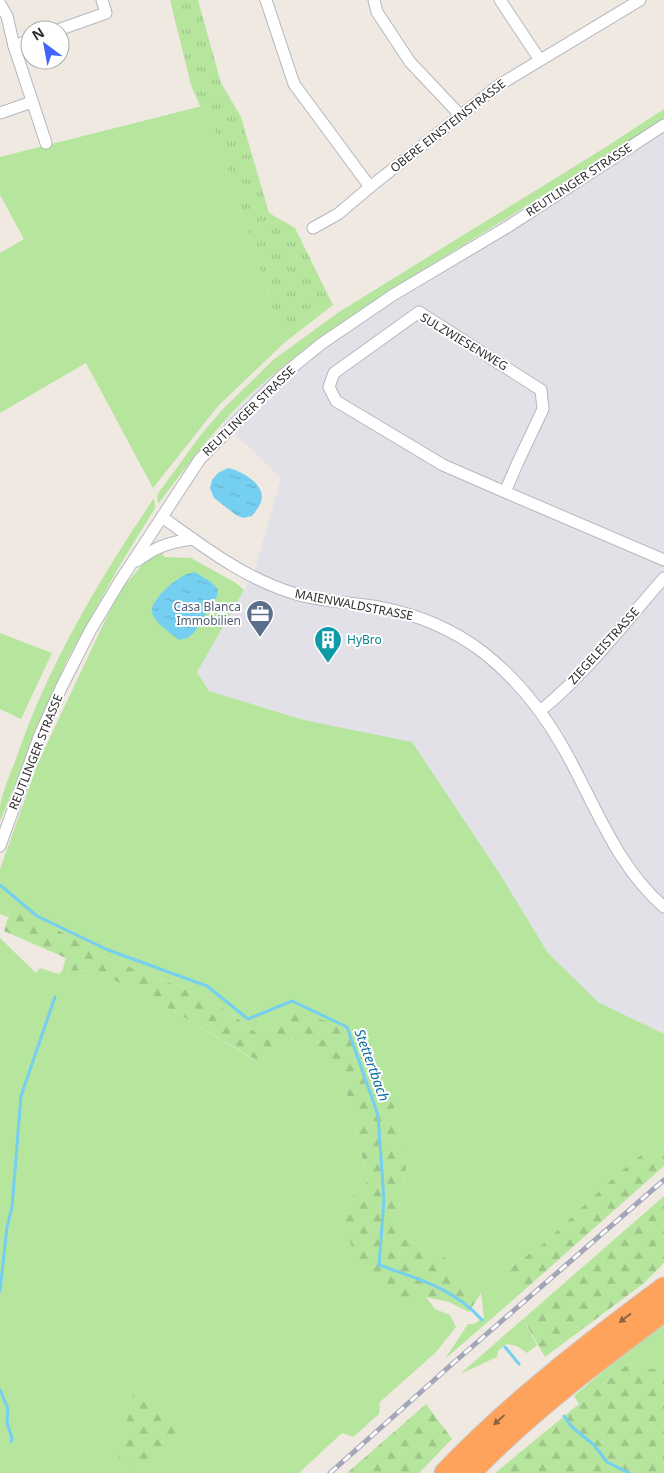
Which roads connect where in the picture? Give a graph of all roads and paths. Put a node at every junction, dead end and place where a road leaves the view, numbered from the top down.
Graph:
1 (102, 0) edge
2 (266, 0) edge
3 (374, 0) edge
4 (500, 0) edge
5 (640, 0) edge
6 (0, 4) edge
7 (625, 4) edge
8 (70, 26) edge
9 (20, 44) edge
10 (14, 46) junction
11 (540, 60) junction
12 (32, 102) junction
13 (0, 113) edge
14 (460, 116) junction
15 (664, 125) edge
16 (46, 143) dead end
17 (370, 187) junction
18 (313, 228) dead end
19 (505, 492) junction
20 (162, 517) junction
21 (193, 539) junction
22 (664, 560) edge
23 (130, 566) junction
24 (664, 578) edge
25 (540, 711) junction
26 (0, 846) edge
27 (664, 908) edge
28 (664, 1288) edge
29 (664, 1311) edge
30 (445, 1473) edge
31 (470, 1473) edge

1 - 8 street
2 - 17 street
3 - 14 street
4 - 11 street
5 - 7 street, OBERE EINSTEINSTRASSE
6 - 10 street
7 - 11 street, OBERE EINSTEINSTRASSE
9 - 10 street
10 - 12 street
11 - 14 street, OBERE EINSTEINSTRASSE
12 - 13 street
12 - 16 street
14 - 17 street, OBERE EINSTEINSTRASSE
15 - 20 street, REUTLINGER STRASSE
17 - 18 street, OBERE EINSTEINSTRASSE
19 - 19 street, SULZWIESENWEG
19 - 22 street, SULZWIESENWEG
20 - 21 street, MAIENWALDSTRASSE
20 - 23 street, REUTLINGER STRASSE
21 - 23 street
21 - 25 street, MAIENWALDSTRASSE
23 - 26 street, REUTLINGER STRASSE
24 - 25 street, ZIEGELEISTRASSE
25 - 27 street, MAIENWALDSTRASSE
28 -> 30 highway
29 - 31 highway

